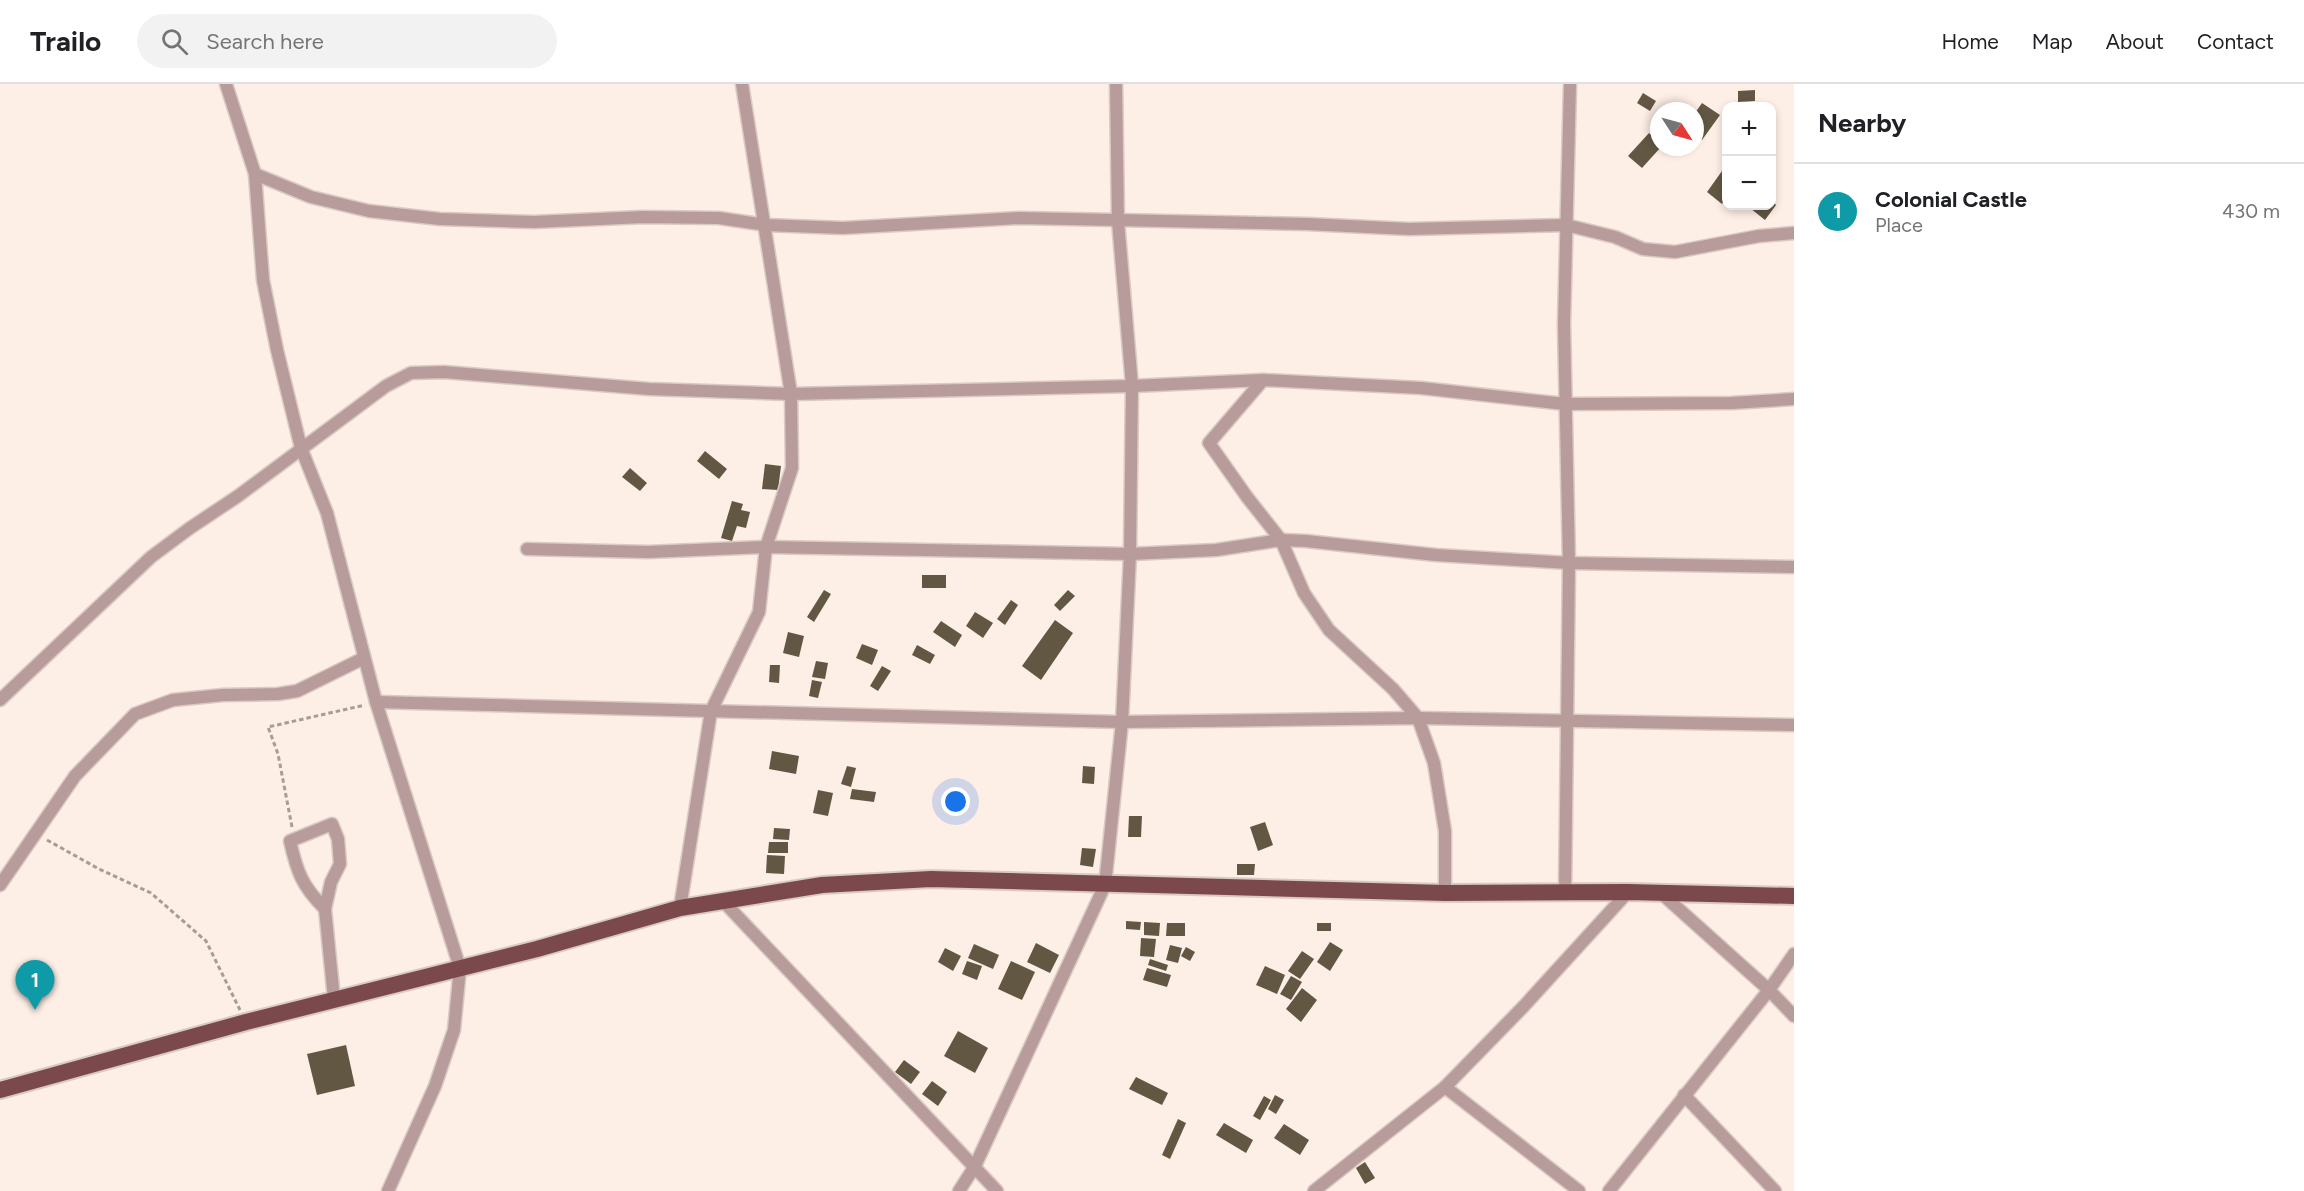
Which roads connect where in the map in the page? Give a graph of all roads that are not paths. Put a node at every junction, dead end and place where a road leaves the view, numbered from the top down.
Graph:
1 (226, 84) edge
2 (742, 84) edge
3 (1116, 84) edge
4 (1570, 84) edge
5 (255, 174) junction
6 (1118, 221) junction
7 (766, 225) junction
8 (1566, 225) junction
9 (1794, 233) edge
10 (1263, 380) junction
11 (1132, 386) junction
12 (791, 394) junction
13 (1794, 399) edge
14 (1565, 404) junction
15 (301, 448) junction
16 (1281, 540) junction
17 (766, 547) junction
18 (527, 549) dead end
19 (1130, 554) junction
20 (1569, 563) junction
21 (1794, 567) edge
22 (364, 658) junction
23 (0, 700) edge
24 (376, 702) junction
25 (711, 711) junction
26 (1418, 718) junction
27 (1566, 721) junction
28 (1122, 722) junction
29 (1794, 725) edge
30 (0, 885) edge
31 (1105, 885) junction
32 (1628, 892) junction
33 (1445, 893) junction
34 (1565, 893) junction
35 (1662, 894) junction
36 (1794, 896) edge
37 (722, 900) junction
38 (680, 908) junction
39 (325, 909) junction
40 (1794, 954) edge
41 (460, 968) junction
42 (1769, 990) junction
43 (334, 999) junction
44 (1794, 1016) edge
45 (1444, 1088) junction
46 (0, 1090) edge
47 (1684, 1095) junction
48 (975, 1166) junction
49 (388, 1191) edge
50 (959, 1191) edge
51 (997, 1191) edge
52 (1314, 1191) edge
53 (1580, 1191) edge
54 (1609, 1191) edge
55 (1775, 1191) edge

1 - 5 street
2 - 7 street
3 - 6 street
4 - 8 street
5 - 7 street
5 - 15 street
6 - 7 street
6 - 8 street
6 - 11 street
7 - 12 street
8 - 9 street
8 - 14 street
10 - 11 street
10 - 14 street
10 - 16 street
11 - 12 street
11 - 19 street
12 - 15 street
12 - 17 street
13 - 14 street
14 - 20 street
15 - 22 street
15 - 23 street
16 - 19 street
16 - 20 street
16 - 26 street
17 - 18 street
17 - 19 street
17 - 25 street
19 - 28 street
20 - 21 street
20 - 27 street
22 - 24 street
22 - 30 street
24 - 25 street
24 - 41 street
25 - 28 street
25 - 38 street
26 - 27 street
26 - 28 street
26 - 33 street
27 - 29 street
27 - 34 street
28 - 31 street
31 - 33 highway
31 - 37 highway
31 - 48 street
32 - 34 highway
32 - 35 highway
32 - 45 street
33 - 34 highway
35 - 36 highway
35 - 42 street
37 - 38 highway
37 - 48 street
38 - 41 highway
39 - 39 street
39 - 43 street
40 - 42 street
41 - 43 highway
41 - 49 street
42 - 44 street
42 - 47 street
43 - 46 highway
45 - 52 street
45 - 53 street
47 - 54 street
47 - 55 street
48 - 50 street
48 - 51 street

